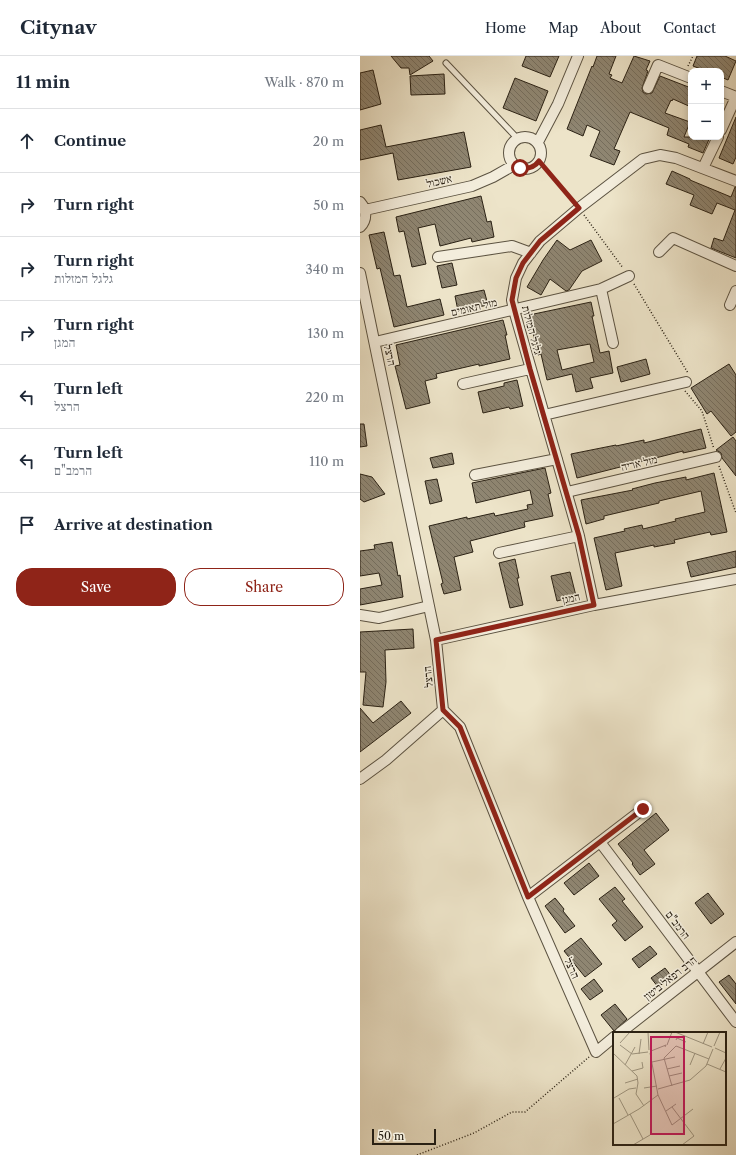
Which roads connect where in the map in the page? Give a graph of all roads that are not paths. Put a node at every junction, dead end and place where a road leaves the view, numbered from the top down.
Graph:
1 (578, 56) edge
2 (446, 63) dead end
3 (687, 77) edge
4 (648, 88) dead end
5 (724, 92) edge
6 (736, 97) edge
7 (724, 123) edge
8 (517, 138) junction
9 (717, 140) edge
10 (538, 142) junction
11 (514, 165) junction
12 (703, 168) junction
13 (736, 181) edge
14 (362, 206) edge
15 (360, 227) edge
16 (659, 252) dead end
17 (531, 253) junction
18 (438, 257) dead end
19 (736, 266) edge
20 (360, 273) edge
21 (629, 276) road end
22 (601, 289) junction
23 (736, 291) edge
24 (730, 305) dead end
25 (514, 310) junction
26 (375, 342) junction
27 (613, 343) dead end
28 (530, 369) junction
29 (686, 382) road end
30 (463, 384) dead end
31 (544, 415) junction
32 (716, 457) road end
33 (557, 459) junction
34 (475, 475) dead end
35 (567, 492) junction
36 (579, 536) junction
37 (499, 553) dead end
38 (736, 579) edge
39 (594, 605) junction
40 (428, 606) junction
41 (360, 615) edge
42 (436, 640) junction
43 (443, 710) junction
44 (360, 779) edge
45 (643, 809) dead end
46 (600, 842) junction
47 (528, 897) junction
48 (736, 942) edge
49 (698, 972) junction
50 (736, 1022) edge
51 (621, 1032) edge
52 (613, 1039) edge

1 - 10 street
2 - 8 lane
3 - 4 street
5 - 6 street
6 - 7 street
8 - 10 street
8 - 11 street
9 - 12 street
10 - 11 street
11 - 14 street, אשכול
12 - 13 street, גלגל המזלות
12 - 17 street, גלגל המזלות
14 - 15 street
16 - 19 street
17 - 18 street
17 - 25 street, גלגל המזלות
20 - 26 street, הרצל
21 - 22 street, מזל תאומים
22 - 25 street, מזל תאומים
22 - 27 street
23 - 24 street
25 - 26 street, מזל תאומים
25 - 28 street, גלגל המזלות
26 - 40 street, הרצל
28 - 30 street
28 - 31 street, גלגל המזלות
29 - 31 street
31 - 33 street, גלגל המזלות
32 - 35 street, מזל אריה
33 - 34 street
33 - 35 street, גלגל המזלות
35 - 36 street, גלגל המזלות
36 - 37 street
36 - 39 street, גלגל המזלות
38 - 39 street, המגן
39 - 42 street, המגן
40 - 41 street
40 - 42 street, הרצל
42 - 43 street, הרצל
43 - 44 street
43 - 47 street, הרצל
45 - 46 street
46 - 47 street
46 - 49 street, הרמב"ם
47 - 52 street, הרצל
48 - 49 street, הרב רפאל ביטון
49 - 50 street, הרמב"ם
49 - 51 street, הרב רפאל ביטון

